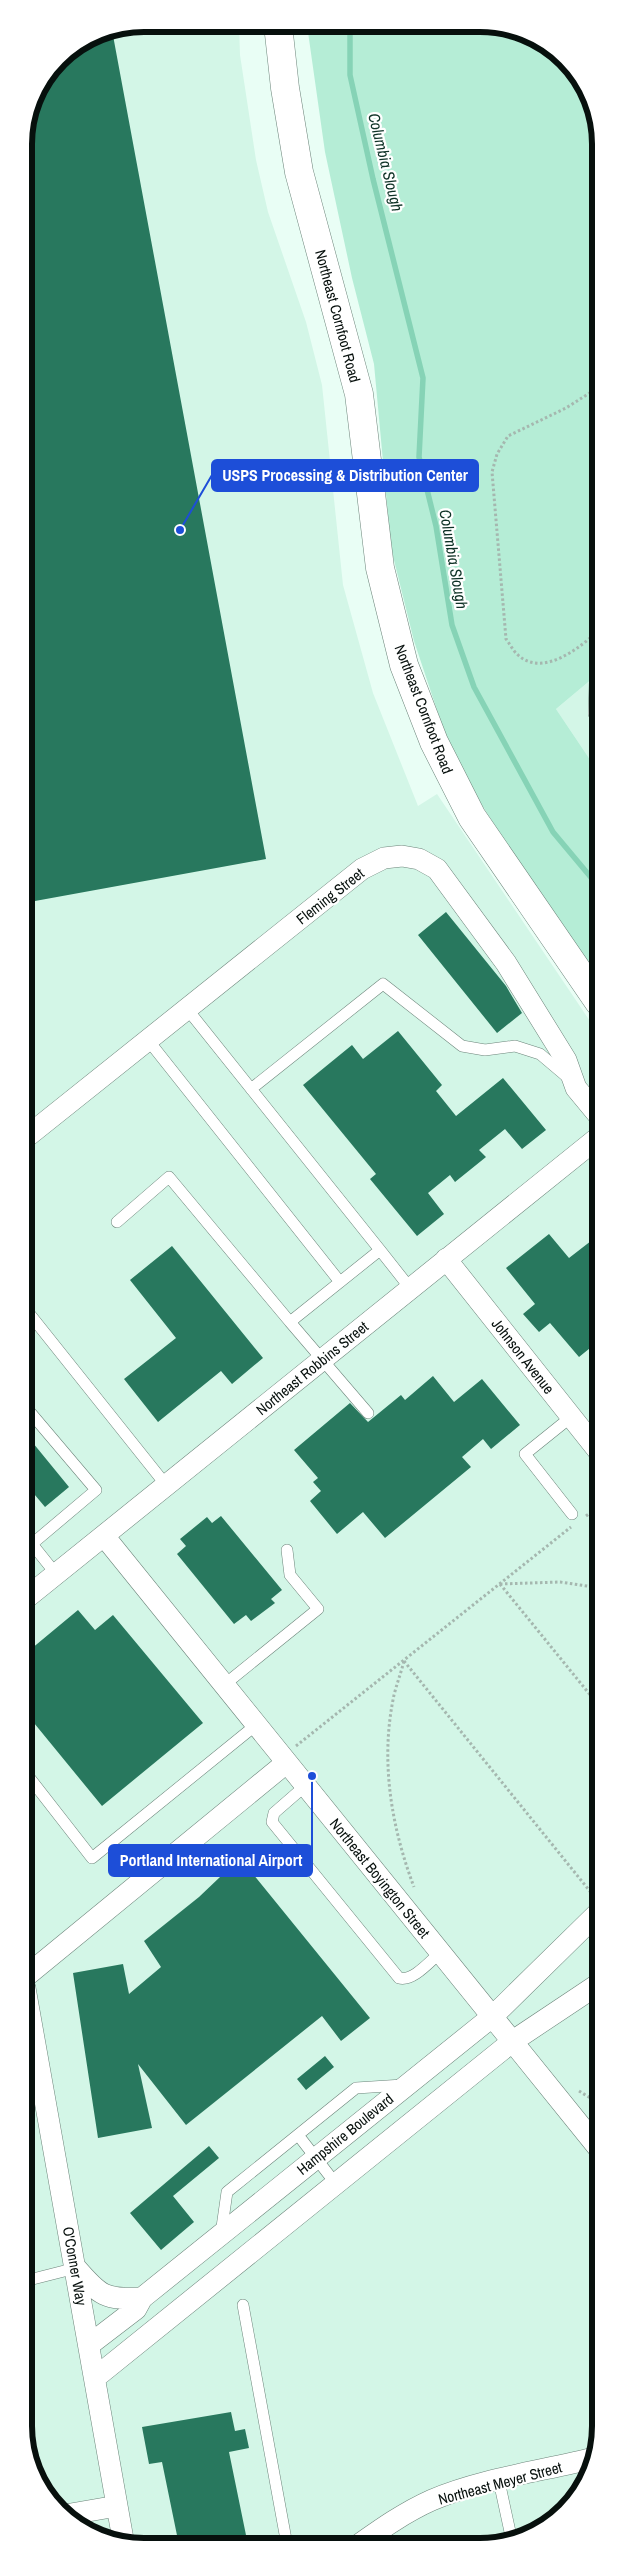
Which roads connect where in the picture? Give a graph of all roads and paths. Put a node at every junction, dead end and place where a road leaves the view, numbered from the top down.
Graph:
1 (279, 32) edge
2 (592, 392) edge
3 (592, 637) edge
4 (592, 990) edge
5 (188, 1010) junction
6 (148, 1040) junction
7 (576, 1088) junction
8 (251, 1089) junction
9 (592, 1106) edge
10 (33, 1132) edge
11 (592, 1143) edge
12 (117, 1222) dead end
13 (380, 1250) junction
14 (446, 1259) junction
15 (340, 1282) junction
16 (410, 1288) junction
17 (32, 1318) edge
18 (290, 1322) junction
19 (321, 1361) junction
20 (368, 1413) dead end
21 (32, 1415) edge
22 (571, 1417) junction
23 (591, 1443) edge
24 (166, 1485) junction
25 (591, 1511) edge
26 (584, 1517) dead end
27 (574, 1518) joint
28 (32, 1536) edge
29 (104, 1536) junction
30 (32, 1544) edge
31 (287, 1550) dead end
32 (56, 1574) junction
33 (500, 1584) junction
34 (591, 1587) edge
35 (32, 1592) edge
36 (404, 1661) junction
37 (224, 1685) junction
38 (591, 1696) edge
39 (256, 1725) junction
40 (284, 1760) junction
41 (32, 1781) edge
42 (305, 1786) junction
43 (591, 1897) edge
44 (406, 1909) junction
45 (591, 1910) edge
46 (441, 1952) junction
47 (32, 1971) edge
48 (591, 1989) edge
49 (493, 2016) junction
50 (32, 2027) edge
51 (513, 2041) junction
52 (406, 2085) junction
53 (298, 2135) junction
54 (591, 2139) edge
55 (316, 2158) junction
56 (336, 2184) junction
57 (221, 2234) junction
58 (76, 2268) junction
59 (32, 2278) edge
60 (142, 2298) junction
61 (244, 2305) dead end
62 (89, 2345) junction
63 (96, 2378) junction
64 (587, 2460) edge
65 (499, 2481) junction
66 (117, 2506) junction
67 (74, 2513) edge
68 (511, 2535) edge
69 (122, 2536) edge
70 (286, 2538) edge
71 (369, 2538) edge

1 - 4 street, Northeast Cornfoot Road
2 - 3 path
5 - 6 street, Fleming Street
5 - 7 street, Fleming Street
5 - 8 lane
6 - 10 street, Fleming Street
6 - 15 lane
7 - 8 lane
7 - 9 street, Fleming Street
8 - 13 lane
11 - 14 street, Northeast Robbins Street
12 - 18 lane
13 - 15 lane
13 - 16 lane
14 - 16 street, Northeast Robbins Street
14 - 22 street, Johnson Avenue
15 - 18 lane
16 - 19 street, Northeast Robbins Street
17 - 24 lane
18 - 19 lane
19 - 20 lane
19 - 24 street, Northeast Robbins Street
21 - 28 lane
22 - 23 street, Johnson Avenue
22 - 27 lane
24 - 29 street, Northeast Robbins Street
25 - 26 path
27 - 33 path
29 - 32 street, Northeast Robbins Street
29 - 37 street, Northeast Boyington Street
30 - 32 lane
31 - 37 lane
32 - 35 street, Northeast Robbins Street
33 - 34 path
33 - 36 path
33 - 38 path
36 - 40 path
36 - 43 path
36 - 44 path
37 - 39 street, Northeast Boyington Street
39 - 40 street, Northeast Boyington Street
39 - 41 lane
40 - 42 street, Northeast Boyington Street
40 - 47 street
42 - 44 street, Northeast Boyington Street
42 - 46 lane
44 - 46 street, Northeast Boyington Street
45 - 49 street, Hampshire Boulevard
46 - 49 street, Northeast Boyington Street
48 - 51 street
49 - 51 street, Northeast Boyington Street
49 - 52 street, Hampshire Boulevard
50 - 58 street, O'Conner Way
51 - 54 street, Northeast Boyington Street
51 - 56 street
52 - 53 lane
52 - 55 street, Hampshire Boulevard
53 - 55 lane
53 - 57 lane
55 - 56 lane
55 - 57 street, Hampshire Boulevard
56 - 63 street
57 - 60 street, Hampshire Boulevard
58 - 59 lane
58 - 60 street
58 - 62 street, O'Conner Way
60 - 62 street, Hampshire Boulevard
61 - 70 lane
62 - 63 street, O'Conner Way
63 - 66 street, O'Conner Way
64 - 65 street, Northeast Meyer Street
65 - 68 lane
65 - 71 street, Northeast Meyer Street
66 - 67 street
66 - 69 street, O'Conner Way

